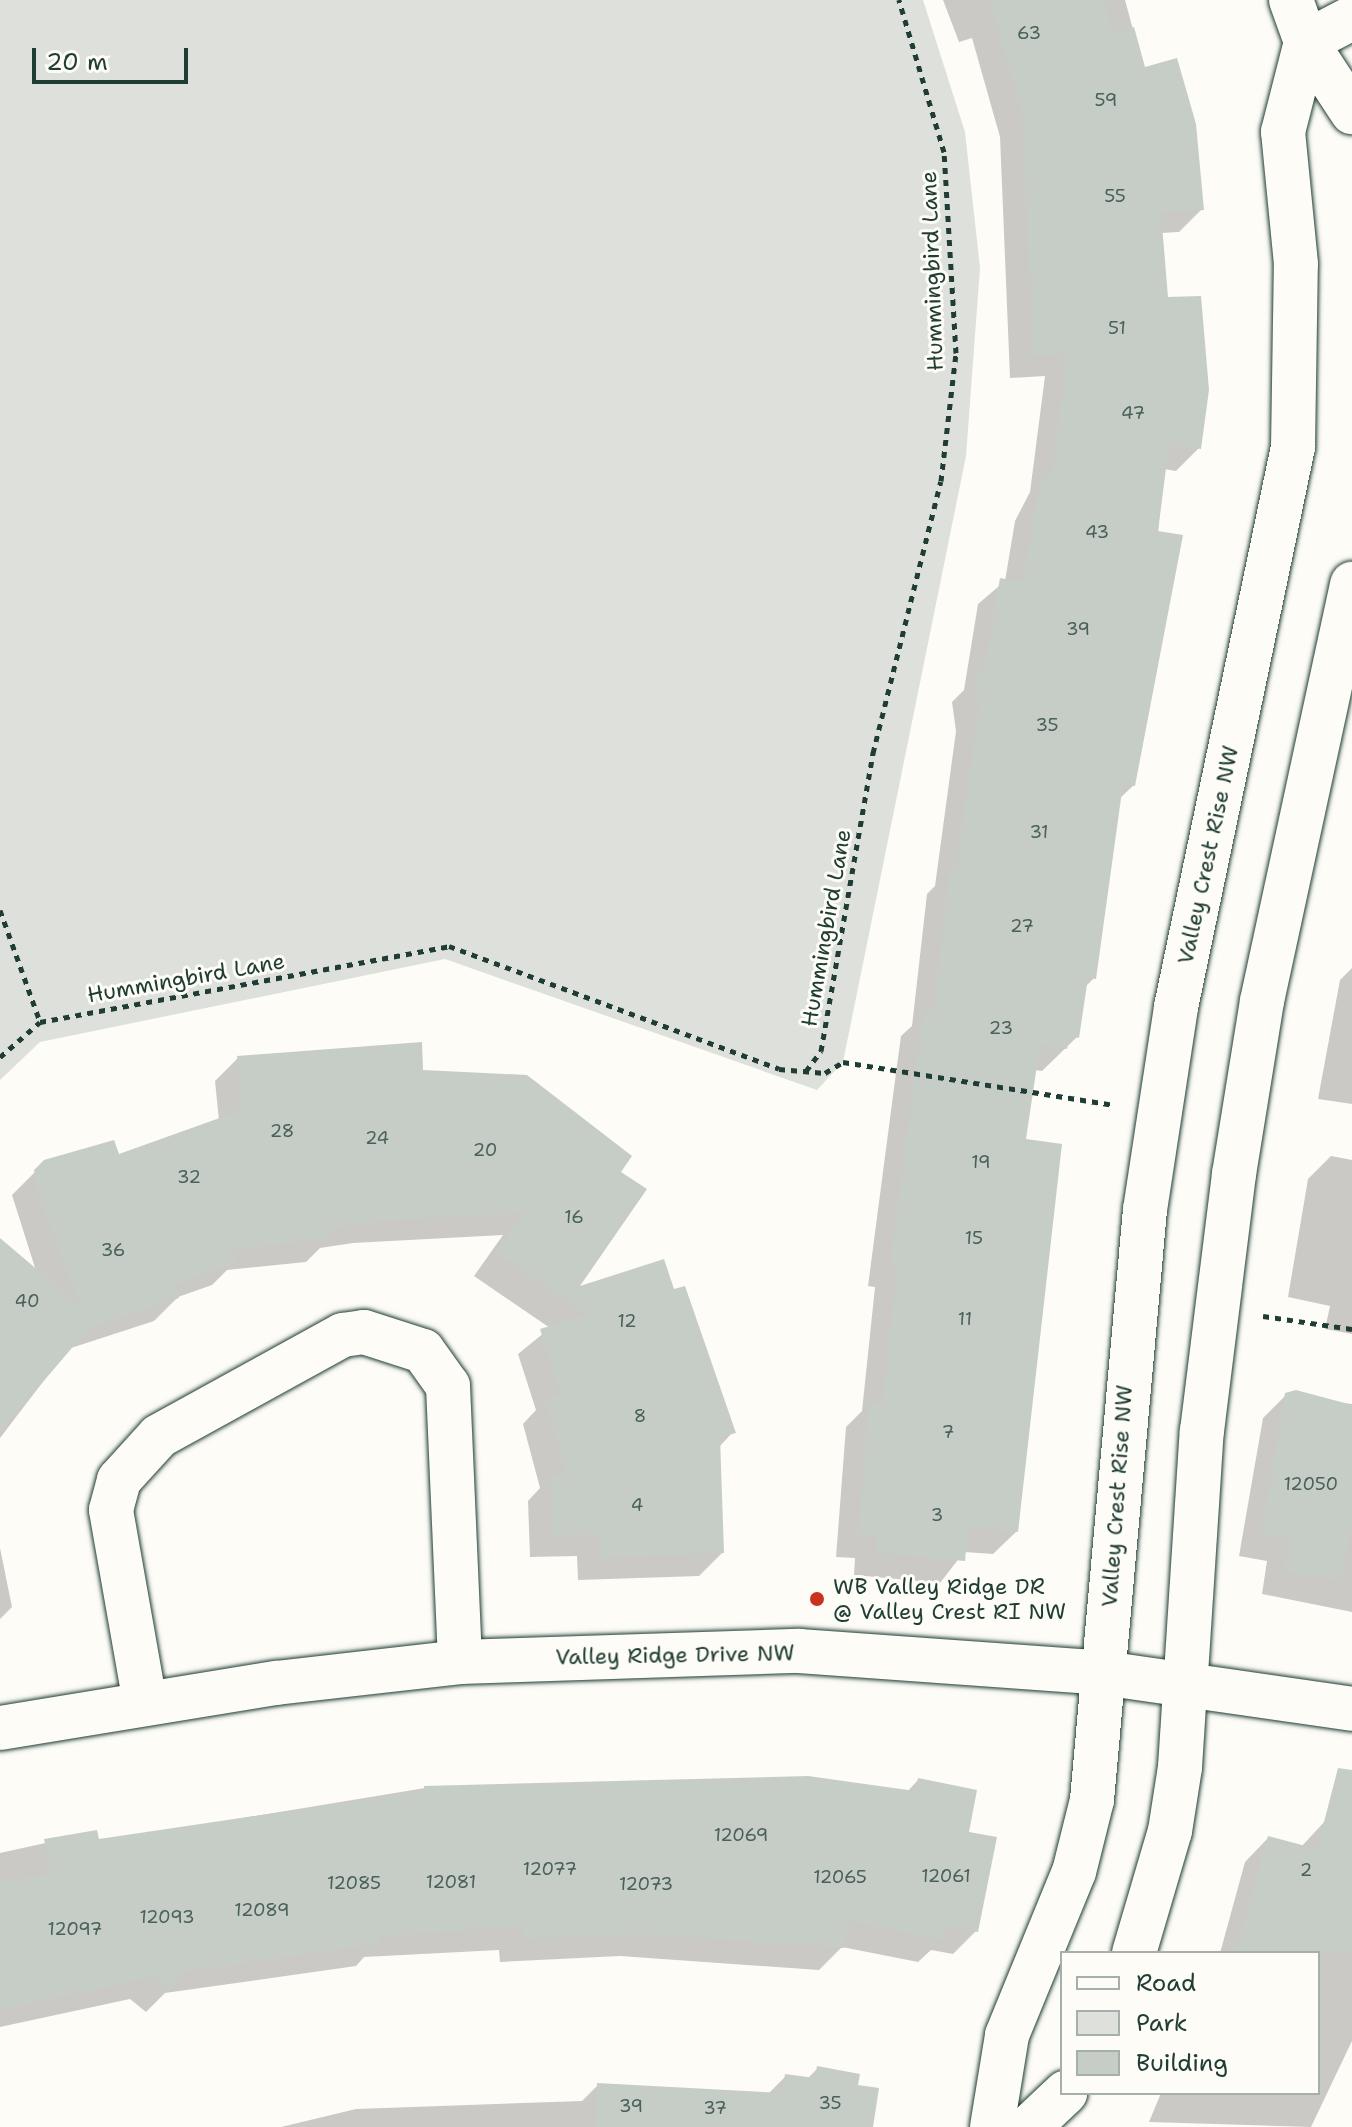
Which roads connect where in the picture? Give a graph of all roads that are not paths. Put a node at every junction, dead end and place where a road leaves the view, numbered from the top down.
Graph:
1 (1291, 0) edge
2 (1352, 18) edge
3 (1306, 42) junction
4 (1352, 112) edge
5 (1352, 584) edge
6 (460, 1662) junction
7 (1103, 1673) junction
8 (1185, 1682) junction
9 (145, 1703) junction
10 (1352, 1709) edge
11 (0, 1728) edge
12 (1135, 1951) edge
13 (1063, 2095) edge
14 (992, 2127) edge
15 (1029, 2127) edge

1 - 3 street
2 - 3 street
3 - 4 street
3 - 7 street, Valley Crest Rise NW
5 - 8 street
6 - 7 street, Valley Ridge Drive NW
6 - 9 street, Valley Ridge Drive NW
6 - 9 street
7 - 8 street, Valley Ridge Drive NW
7 - 14 street, Valley Crest Rise NW
8 - 10 street, Valley Ridge Drive NW
8 - 12 street
9 - 11 street, Valley Ridge Drive NW
13 - 15 street

